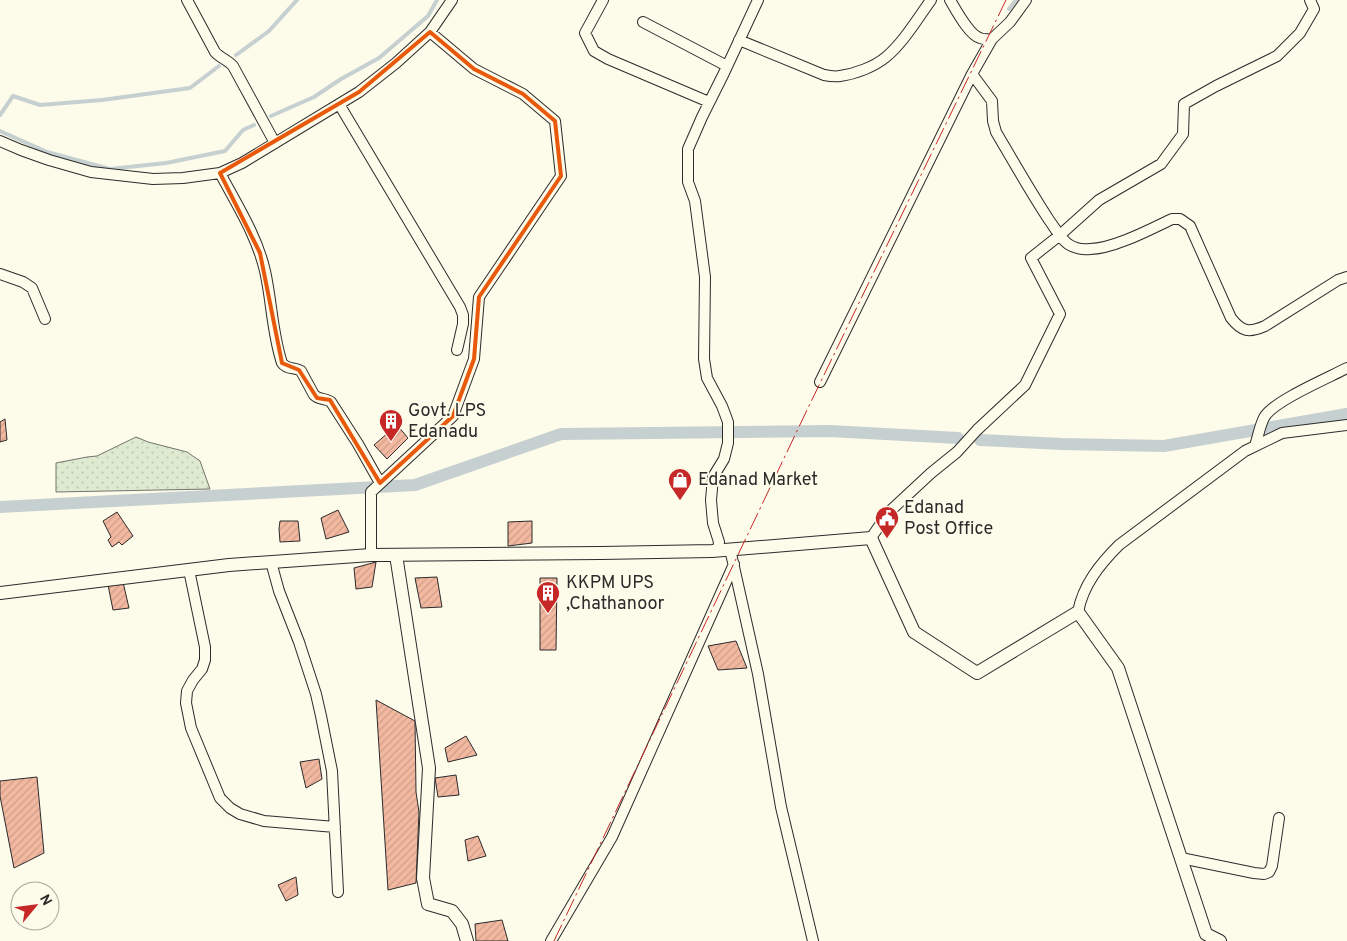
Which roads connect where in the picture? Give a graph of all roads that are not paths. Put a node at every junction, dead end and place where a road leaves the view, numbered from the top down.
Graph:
1 (186, 0) edge
2 (452, 0) edge
3 (604, 0) edge
4 (758, 0) edge
5 (931, 0) edge
6 (950, 0) edge
7 (1026, 0) edge
8 (1310, 0) edge
9 (642, 22) dead end
10 (430, 32) junction
11 (992, 38) junction
12 (739, 40) junction
13 (728, 66) junction
14 (972, 74) junction
15 (710, 102) junction
16 (339, 104) junction
17 (0, 140) edge
18 (275, 143) junction
19 (220, 173) junction
20 (1060, 235) junction
21 (0, 274) edge
22 (1347, 277) edge
23 (45, 319) dead end
24 (458, 350) dead end
25 (1347, 368) edge
26 (820, 382) dead end
27 (1347, 424) edge
28 (1256, 441) junction
29 (380, 483) junction
30 (871, 538) junction
31 (724, 550) junction
32 (371, 555) junction
33 (396, 555) junction
34 (271, 562) junction
35 (734, 564) junction
36 (189, 570) junction
37 (0, 593) edge
38 (1078, 612) junction
39 (1279, 818) dead end
40 (334, 827) junction
41 (1181, 858) junction
42 (338, 892) dead end
43 (468, 941) edge
44 (551, 941) edge
45 (813, 941) edge
46 (1220, 941) edge

1 - 18 street
2 - 10 street
3 - 15 street
4 - 12 street
5 - 12 street
6 - 11 street
7 - 11 street
8 - 20 street
9 - 13 street
10 - 16 street
10 - 29 street
11 - 14 street
12 - 13 street
13 - 15 street
14 - 20 street
14 - 26 street
15 - 31 street
16 - 18 street
16 - 24 street
17 - 19 street
18 - 19 street
19 - 29 street
20 - 22 street
20 - 30 street
21 - 23 street
25 - 28 street
27 - 28 street
28 - 38 street
29 - 32 street
30 - 31 street
30 - 38 street
31 - 33 street
31 - 35 street
32 - 33 street
32 - 34 street
33 - 43 street
34 - 36 street
34 - 40 street
35 - 44 street
35 - 45 street
36 - 37 street
36 - 40 street
38 - 41 street
39 - 41 street
40 - 42 street
41 - 46 street

